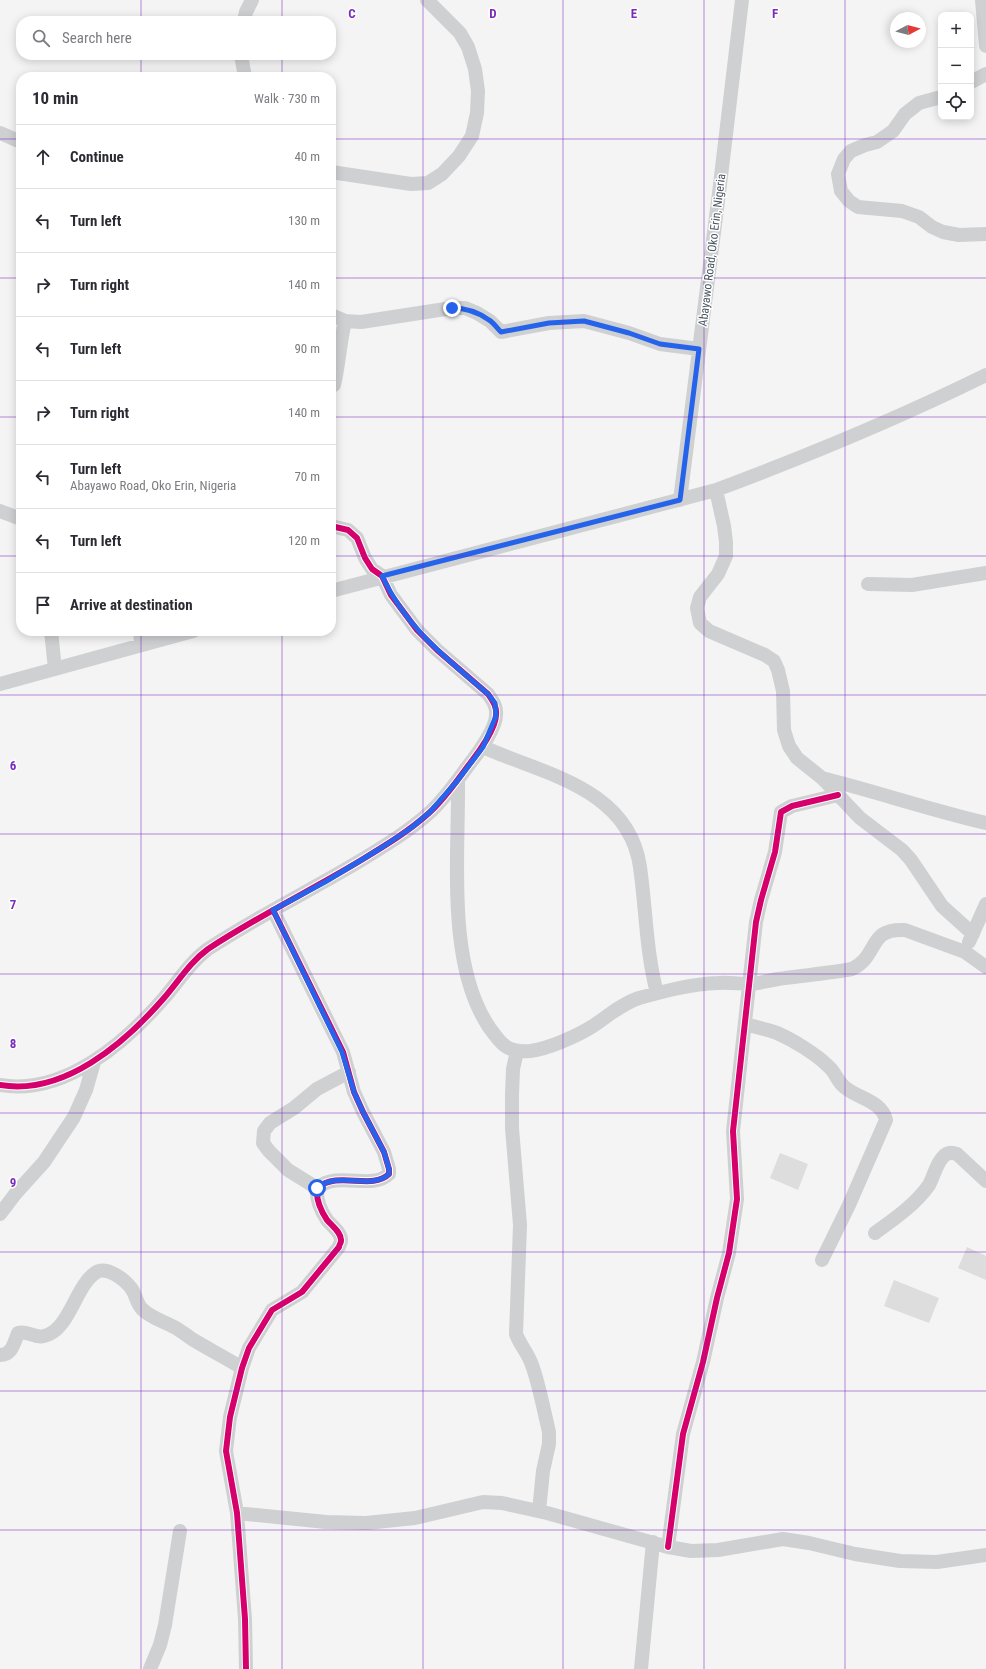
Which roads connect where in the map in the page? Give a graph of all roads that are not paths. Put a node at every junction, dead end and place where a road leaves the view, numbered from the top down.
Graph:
1 (252, 0) edge
2 (427, 0) edge
3 (742, 0) edge
4 (982, 0) edge
5 (245, 16) edge
6 (986, 46) edge
7 (242, 60) edge
8 (244, 72) edge
9 (986, 74) edge
10 (974, 80) edge
11 (938, 98) edge
12 (0, 133) edge
13 (16, 140) edge
14 (336, 173) edge
15 (986, 234) edge
16 (336, 317) edge
17 (345, 321) junction
18 (699, 349) junction
19 (986, 375) edge
20 (336, 377) edge
21 (716, 490) junction
22 (680, 500) junction
23 (0, 511) edge
24 (16, 517) edge
25 (336, 527) edge
26 (986, 574) edge
27 (382, 576) junction
28 (868, 584) dead end
29 (336, 590) edge
30 (52, 636) edge
31 (140, 636) edge
32 (174, 636) edge
33 (141, 645) junction
34 (55, 669) junction
35 (0, 684) edge
36 (483, 747) junction
37 (822, 778) junction
38 (458, 780) junction
39 (838, 795) junction
40 (986, 823) edge
41 (986, 904) edge
42 (273, 910) junction
43 (973, 934) junction
44 (964, 952) junction
45 (986, 967) edge
46 (750, 984) junction
47 (657, 993) junction
48 (745, 1024) junction
49 (517, 1051) junction
50 (94, 1062) junction
51 (349, 1072) junction
52 (0, 1085) edge
53 (986, 1182) edge
54 (317, 1188) junction
55 (0, 1214) edge
56 (875, 1233) dead end
57 (822, 1260) dead end
58 (0, 1355) edge
59 (242, 1368) junction
60 (539, 1511) junction
61 (237, 1513) junction
62 (180, 1530) dead end
63 (653, 1542) junction
64 (668, 1547) junction
65 (986, 1555) edge
66 (150, 1669) edge
67 (246, 1669) edge
68 (641, 1669) edge

1 - 5 street
2 - 14 street
3 - 18 street, Abayawo Road, Oko Erin, Nigeria
4 - 6 street
7 - 8 street
9 - 10 street
11 - 15 street
12 - 13 street
16 - 17 street
17 - 18 street
17 - 20 street
18 - 22 street, Abayawo Road, Oko Erin, Nigeria
19 - 21 street
21 - 22 street
21 - 37 street
22 - 27 street
23 - 24 street
25 - 27 street
26 - 28 street
27 - 29 street
27 - 36 street
30 - 34 street
31 - 33 street
32 - 33 street
33 - 34 street
34 - 35 street
36 - 38 street
36 - 47 street
37 - 39 street
37 - 40 street
38 - 42 street
38 - 49 street
39 - 43 street
39 - 46 street
41 - 43 street
42 - 50 street
42 - 51 street
43 - 44 street
44 - 45 street
44 - 46 street
46 - 47 street
46 - 48 street
47 - 49 street
48 - 57 street
48 - 64 street
49 - 60 street
50 - 52 street
50 - 55 street
51 - 54 street
51 - 54 street
53 - 56 street
54 - 59 street
58 - 59 street
59 - 61 street
60 - 61 street
60 - 63 street
61 - 67 street
62 - 66 street
63 - 64 street
63 - 68 street
64 - 65 street

